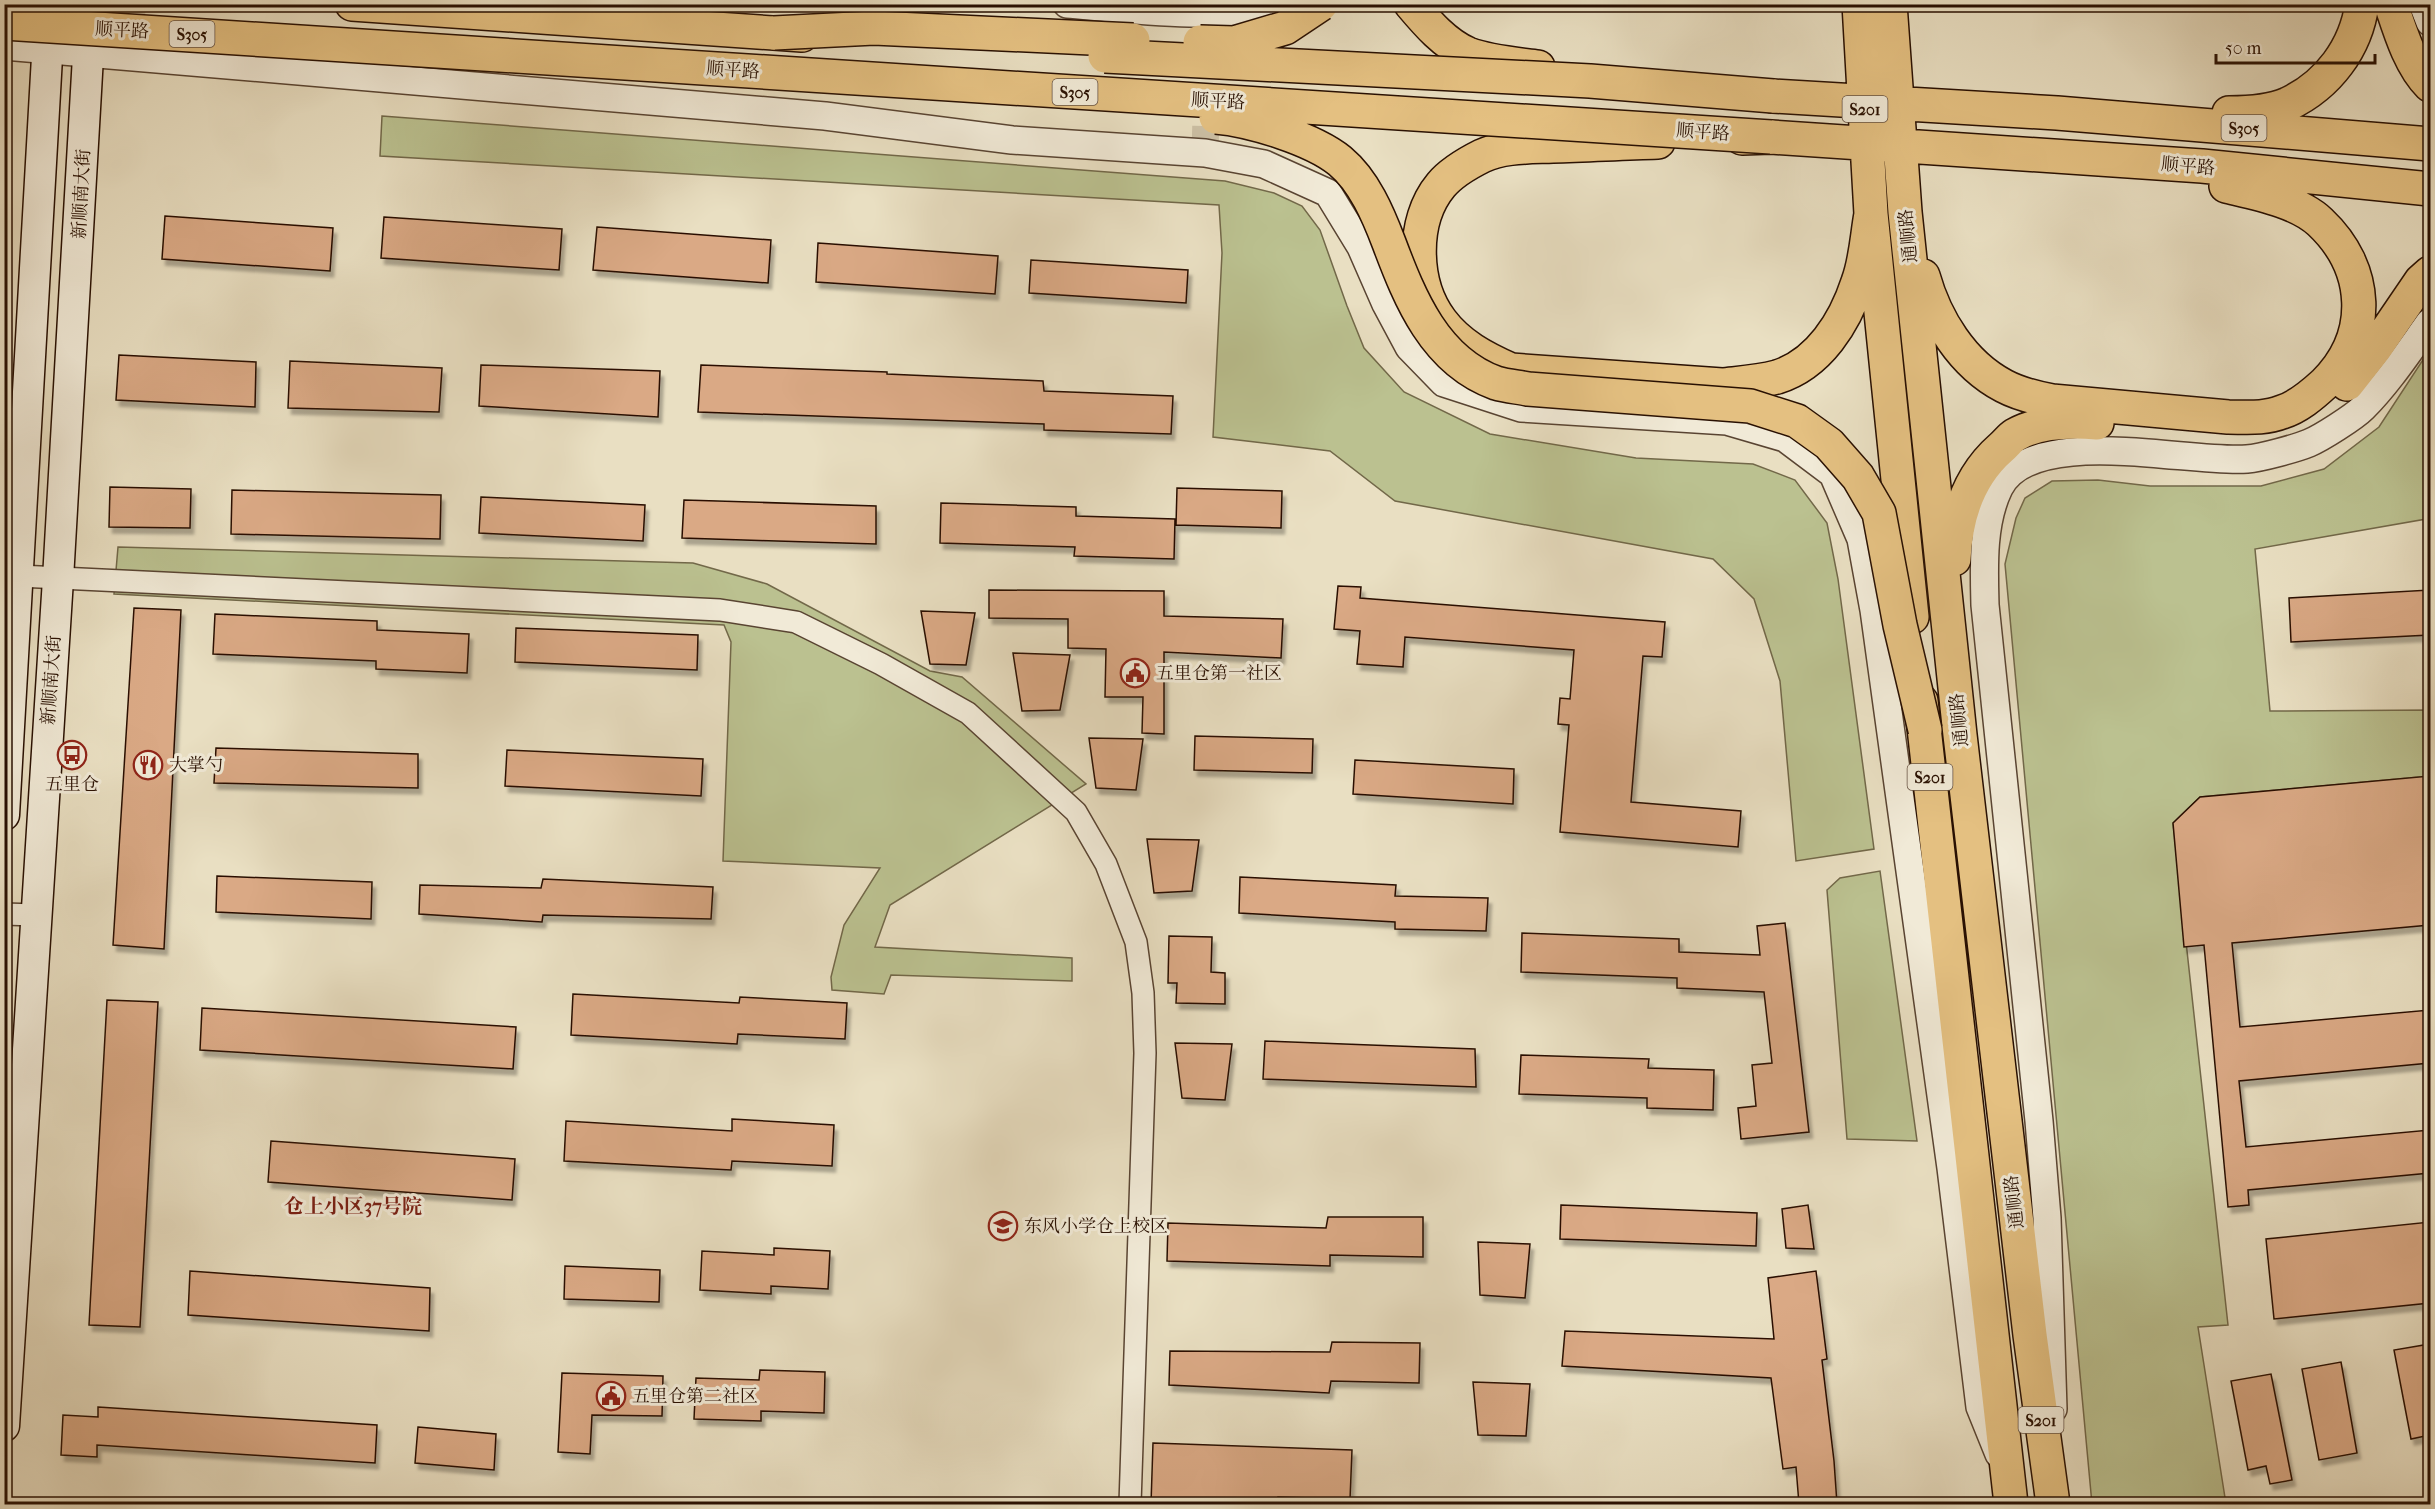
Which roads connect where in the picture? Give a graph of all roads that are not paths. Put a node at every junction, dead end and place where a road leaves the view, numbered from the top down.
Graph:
1 (50, 4) edge
2 (91, 4) edge
3 (352, 4) edge
4 (1067, 4) edge
5 (1265, 4) edge
6 (1321, 4) edge
7 (1411, 4) edge
8 (2362, 4) edge
9 (2391, 4) edge
10 (2423, 4) edge
11 (1874, 8) edge
12 (2430, 22) edge
13 (4, 23) edge
14 (774, 33) junction
15 (4, 46) edge
16 (47, 51) junction
17 (88, 53) junction
18 (765, 72) junction
19 (2430, 85) edge
20 (1736, 93) junction
21 (2097, 116) junction
22 (1771, 137) junction
23 (2430, 144) edge
24 (2068, 156) junction
25 (2430, 189) edge
26 (1905, 212) junction
27 (1871, 214) junction
28 (2430, 273) edge
29 (2430, 322) edge
30 (19, 576) junction
31 (58, 579) junction
32 (1925, 730) junction
33 (1960, 735) junction
34 (4, 815) edge
35 (4, 914) edge
36 (36, 915) junction
37 (4, 1426) edge
38 (2051, 1489) edge
39 (2010, 1491) edge
40 (1130, 1504) edge

1 - 16 main road, 新顺南大街
2 - 17 main road, 新顺南大街
3 - 14 main road, S305
4 - 5 street
6 - 14 main road, bridge
7 - 20 main road, bridge
8 - 21 main road
9 - 19 main road
10 - 12 street
11 - 26 main road, 通顺路 / S201
11 - 27 main road, 通顺路 / S201
13 - 18 main road, 顺平路 / S305, bridge
14 - 20 main road, S305, bridge
15 - 16 street
16 - 17 street
16 - 30 main road, 新顺南大街
17 - 31 main road, 新顺南大街
17 - 39 street
18 - 22 main road, 顺平路 / S305, bridge
18 - 32 main road, bridge
20 - 21 main road, S305, bridge
21 - 23 main road, S305
22 - 24 main road, 顺平路 / S305
22 - 27 main road, bridge
24 - 25 main road, 顺平路 / S305
24 - 26 main road
26 - 33 main road, 通顺路 / S201
27 - 32 main road, 通顺路 / S201, bridge
28 - 33 main road
29 - 38 street
30 - 31 street
30 - 34 main road, 新顺南大街
31 - 36 main road, 新顺南大街
31 - 40 street
32 - 39 main road, 通顺路 / S201
33 - 38 main road, 通顺路 / S201
35 - 36 street
36 - 37 main road, 新顺南大街

